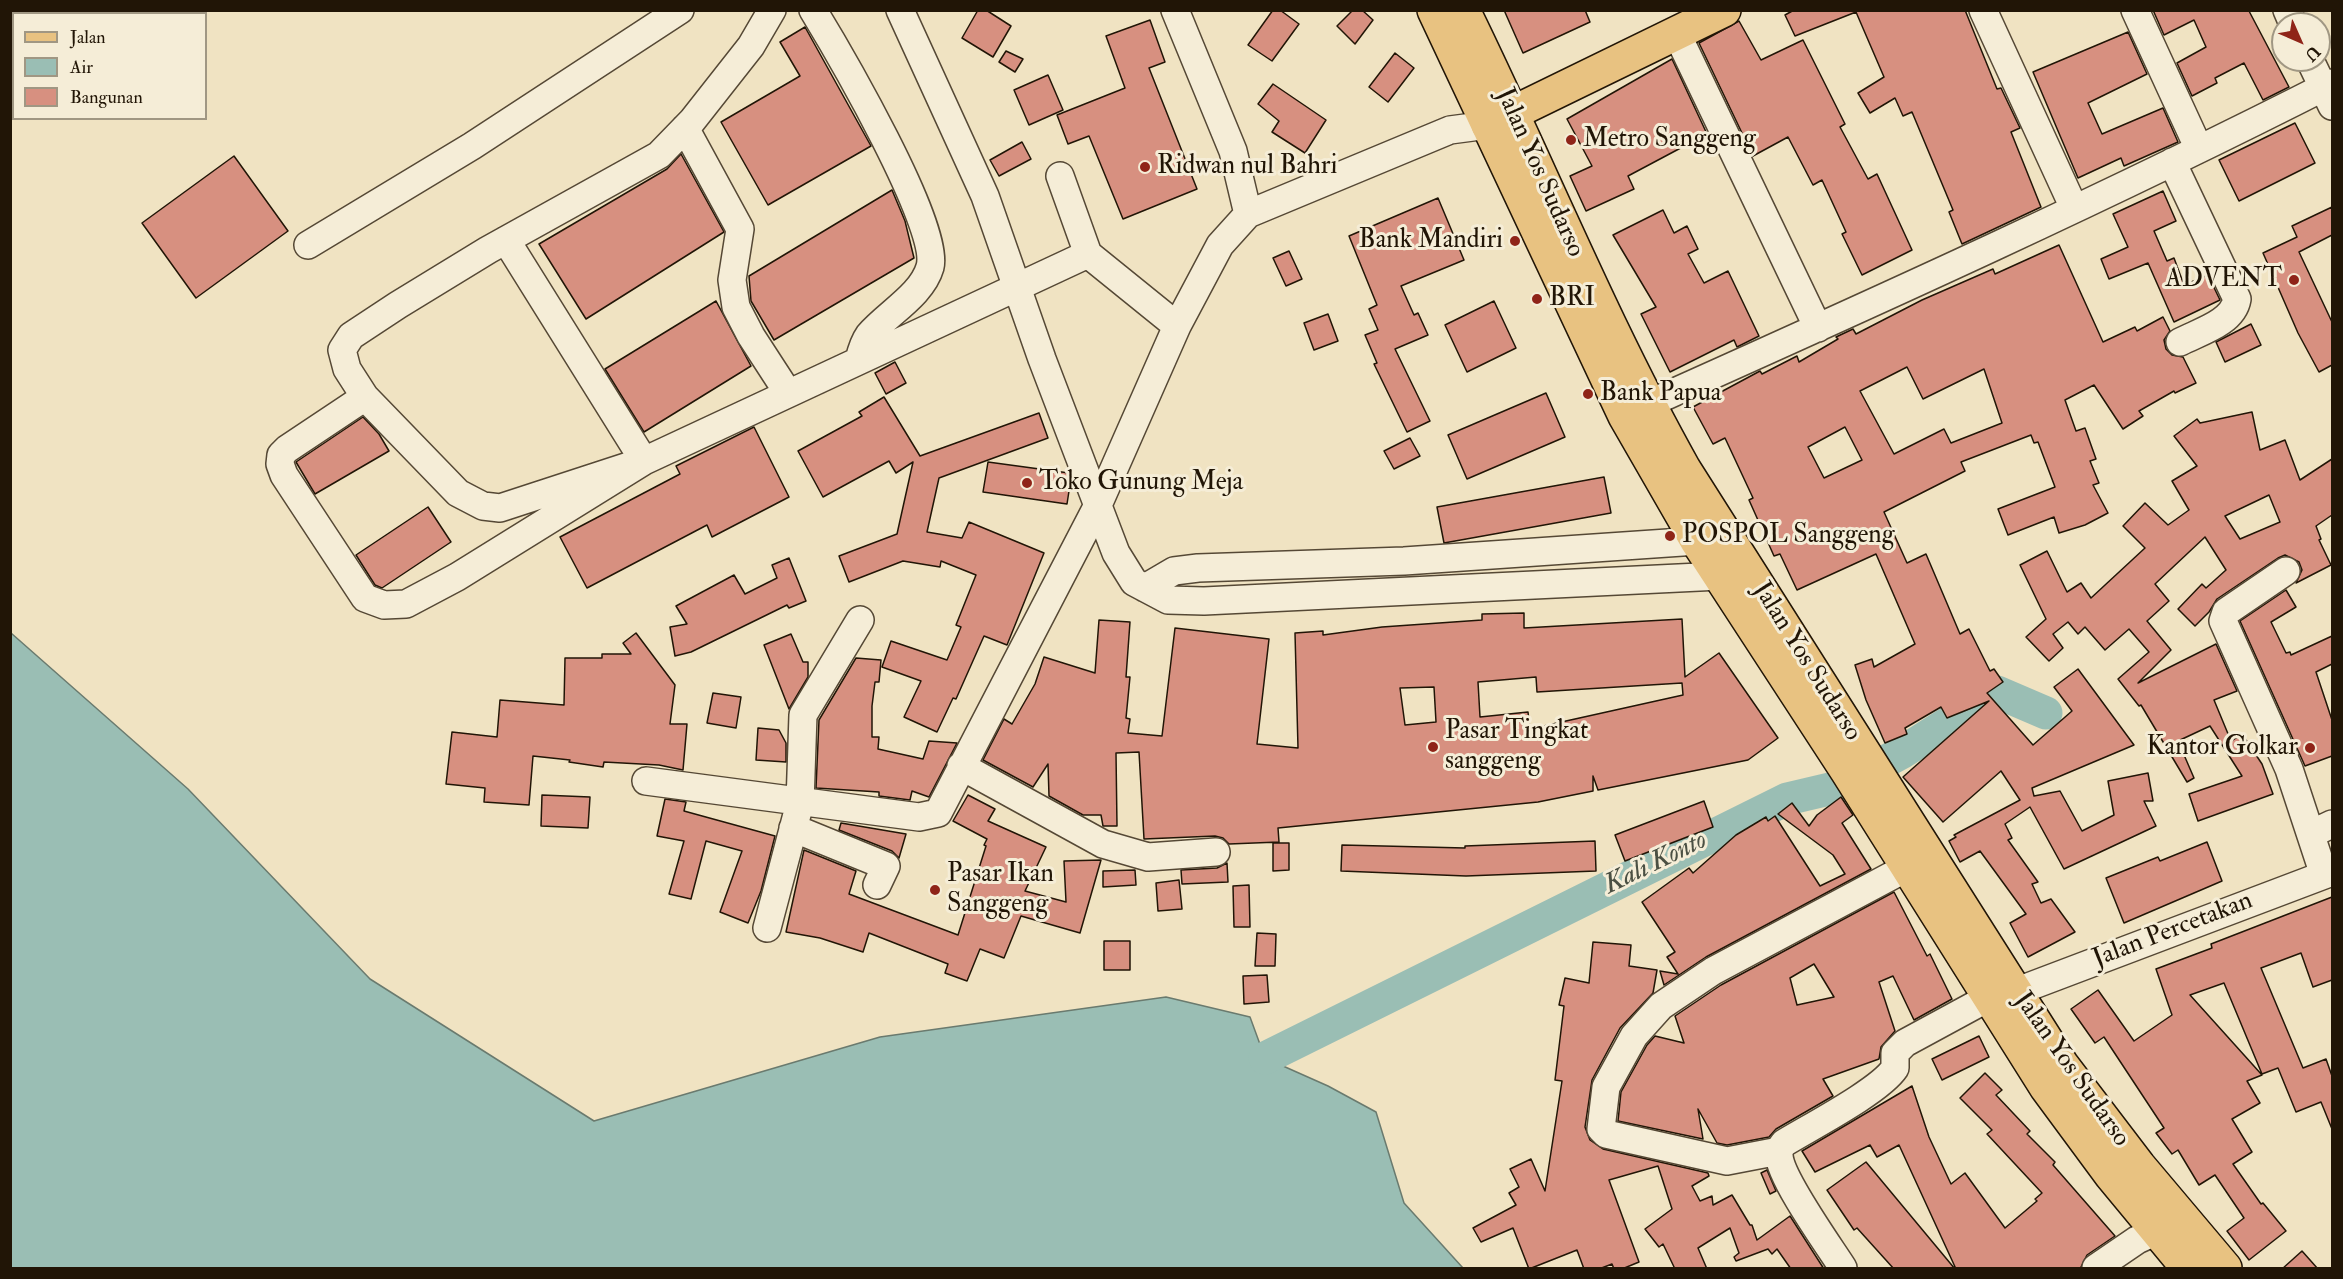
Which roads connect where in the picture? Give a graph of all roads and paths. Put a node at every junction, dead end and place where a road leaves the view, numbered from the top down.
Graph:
1 (680, 10) edge
2 (772, 10) edge
3 (813, 10) edge
4 (900, 10) edge
5 (1175, 10) edge
6 (1434, 10) edge
7 (1463, 10) edge
8 (1724, 10) edge
9 (1983, 10) edge
10 (2134, 10) edge
11 (1677, 22) edge
12 (2317, 72) edge
13 (2329, 92) edge
14 (1496, 110) junction
15 (685, 129) junction
16 (2199, 149) junction
17 (2172, 162) junction
18 (1060, 176) dead end
19 (2074, 208) junction
20 (1248, 214) junction
21 (506, 240) junction
22 (308, 245) dead end
23 (1088, 254) junction
24 (1016, 286) junction
25 (1177, 326) junction
26 (1818, 328) junction
27 (2180, 342) dead end
28 (859, 360) junction
29 (788, 393) junction
30 (365, 397) junction
31 (1648, 404) junction
32 (644, 460) junction
33 (1098, 505) junction
34 (1697, 542) junction
35 (1404, 561) junction
36 (1260, 565) junction
37 (2286, 571) dead end
38 (1720, 576) junction
39 (1145, 588) junction
40 (1407, 590) junction
41 (1262, 597) junction
42 (860, 620) dead end
43 (961, 766) junction
44 (1863, 773) junction
45 (646, 781) dead end
46 (800, 803) junction
47 (793, 828) junction
48 (2322, 829) edge
49 (1216, 852) dead end
50 (1908, 867) junction
51 (2328, 873) edge
52 (877, 885) dead end
53 (767, 928) dead end
54 (2001, 995) junction
55 (1779, 1151) junction
56 (2157, 1231) junction
57 (1843, 1269) edge
58 (2096, 1269) edge
59 (2188, 1269) edge
60 (2225, 1269) edge

1 - 22 street
2 - 15 street
3 - 28 street
4 - 24 street
5 - 20 street
6 - 14 main road
7 - 14 main road, Jalan Yos Sudarso
8 - 11 main road
9 - 19 street
10 - 16 street
11 - 14 main road
11 - 26 street
12 - 13 street
13 - 16 street
14 - 20 street
14 - 31 main road, Jalan Yos Sudarso
14 - 34 main road
15 - 21 street
15 - 29 street
16 - 17 street
17 - 19 street
17 - 27 street
18 - 23 street
19 - 26 street
20 - 25 street
21 - 30 street
21 - 32 street
23 - 24 street
23 - 25 street
24 - 28 street
24 - 33 street
25 - 33 street
26 - 31 street
28 - 29 street
29 - 32 street
30 - 32 street
30 - 32 street
31 - 44 main road, Jalan Yos Sudarso
33 - 39 street
33 - 43 street
34 - 35 street
34 - 38 main road
35 - 36 street
35 - 40 street
36 - 39 street
36 - 41 street
37 - 48 street
38 - 40 street
38 - 44 main road
39 - 41 street
40 - 41 street
42 - 46 street
43 - 46 street
43 - 49 street
44 - 50 main road, Jalan Yos Sudarso
44 - 54 main road, Jalan Yos Sudarso
45 - 46 street
46 - 47 street
47 - 52 street
47 - 53 street
48 - 51 street
50 - 54 main road, Jalan Yos Sudarso
50 - 55 street
51 - 54 street, Jalan Percetakan
54 - 55 street, Jalan Percetakan
54 - 56 main road, Jalan Yos Sudarso
54 - 60 main road, Jalan Yos Sudarso
55 - 57 street
56 - 58 street
56 - 59 main road, Jalan Yos Sudarso

